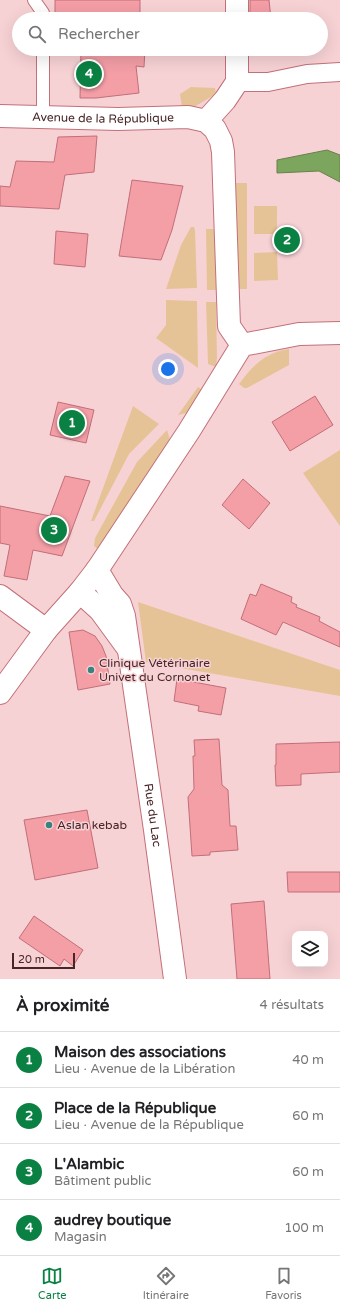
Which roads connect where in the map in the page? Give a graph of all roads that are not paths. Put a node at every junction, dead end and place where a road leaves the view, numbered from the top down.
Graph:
1 (34, 0) edge
2 (237, 0) edge
3 (42, 12) edge
4 (237, 12) edge
5 (43, 56) edge
6 (237, 56) edge
7 (340, 72) edge
8 (237, 82) junction
9 (0, 116) edge
10 (43, 116) junction
11 (206, 121) junction
12 (340, 333) edge
13 (242, 344) junction
14 (97, 570) junction
15 (80, 592) junction
16 (0, 596) edge
17 (46, 630) junction
18 (130, 652) junction
19 (0, 693) edge
20 (175, 979) edge

1 - 3 lane
2 - 4 street
5 - 10 lane
6 - 8 street
7 - 8 street
8 - 11 street
9 - 10 street, Avenue de la République
10 - 11 street, Avenue de la République
11 - 13 street
12 - 13 street
13 - 14 street
14 - 15 street
14 - 18 street, Rue du Lac
15 - 17 street
15 - 18 street, Rue du Lac
16 - 17 street
17 - 19 street
18 - 20 street, Rue du Lac

